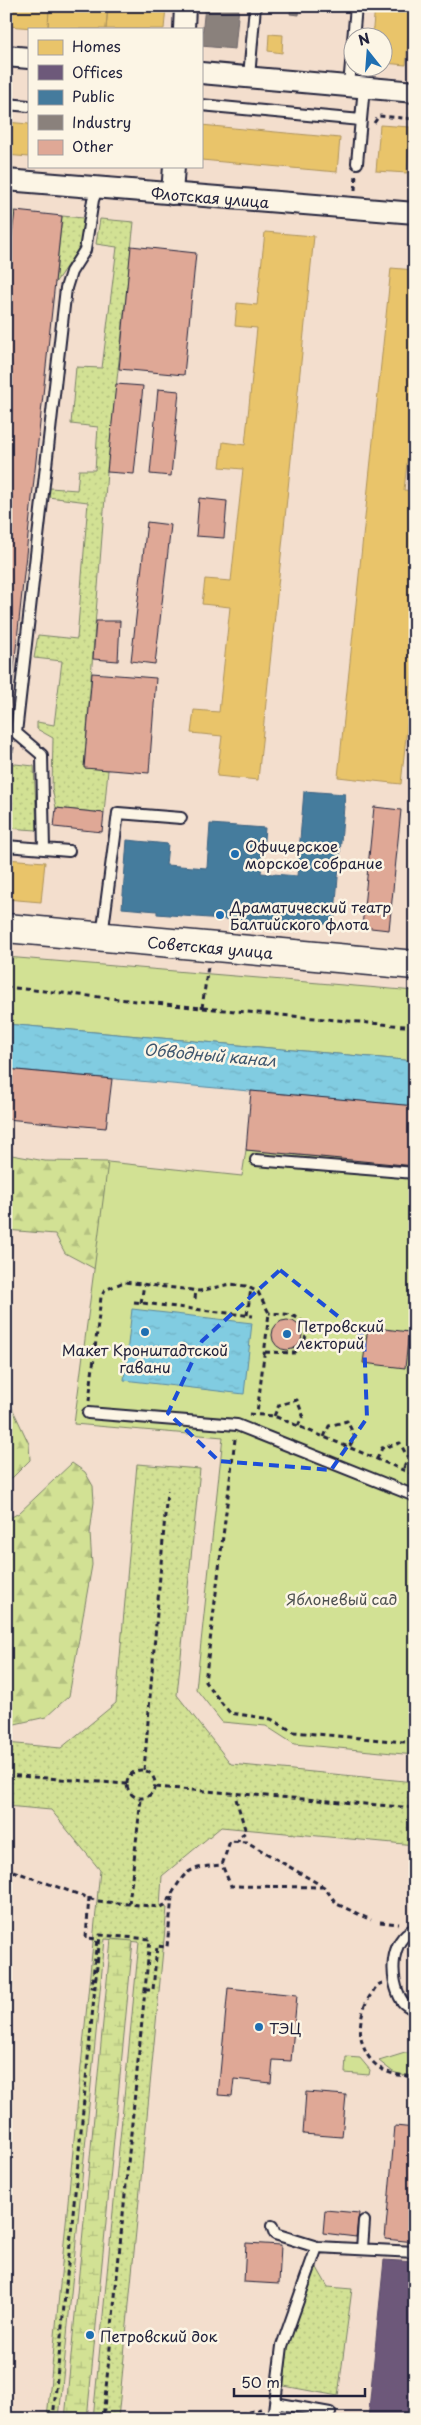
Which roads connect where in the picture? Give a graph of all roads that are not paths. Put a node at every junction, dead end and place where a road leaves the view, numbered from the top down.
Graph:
1 (185, 6) edge
2 (255, 6) edge
3 (356, 6) edge
4 (184, 28) edge
5 (6, 56) edge
6 (28, 58) edge
7 (202, 73) edge
8 (249, 77) junction
9 (356, 86) junction
10 (415, 92) edge
11 (6, 104) edge
12 (202, 105) edge
13 (28, 106) edge
14 (361, 120) junction
15 (357, 163) dead end
16 (174, 168) edge
17 (6, 180) edge
18 (98, 187) junction
19 (172, 194) junction
20 (415, 213) edge
21 (181, 818) dead end
22 (6, 846) edge
23 (44, 849) junction
24 (68, 850) dead end
25 (6, 928) edge
26 (102, 937) junction
27 (415, 965) edge
28 (256, 1160) dead end
29 (415, 1173) edge
30 (88, 1413) dead end
31 (415, 1496) edge
32 (415, 1929) edge
33 (415, 2010) edge
34 (364, 2221) dead end
35 (272, 2226) dead end
36 (317, 2247) junction
37 (362, 2249) junction
38 (415, 2252) edge
39 (275, 2403) junction
40 (330, 2412) dead end
41 (273, 2419) edge

1 - 4 street
2 - 8 lane
3 - 9 lane
5 - 6 street
7 - 8 street
8 - 9 street
9 - 10 street
9 - 14 lane
11 - 13 lane
12 - 14 lane
14 - 15 lane
16 - 19 street
17 - 18 street, Флотская улица
18 - 19 street, Флотская улица
18 - 23 lane
19 - 20 street, Флотская улица
21 - 26 lane
22 - 23 lane
23 - 24 lane
25 - 26 street, Советская улица
26 - 27 street, Советская улица
28 - 29 lane
30 - 31 lane
32 - 33 lane
34 - 37 lane
35 - 36 lane
36 - 37 lane
36 - 39 lane
37 - 38 lane
39 - 40 lane
39 - 41 lane

